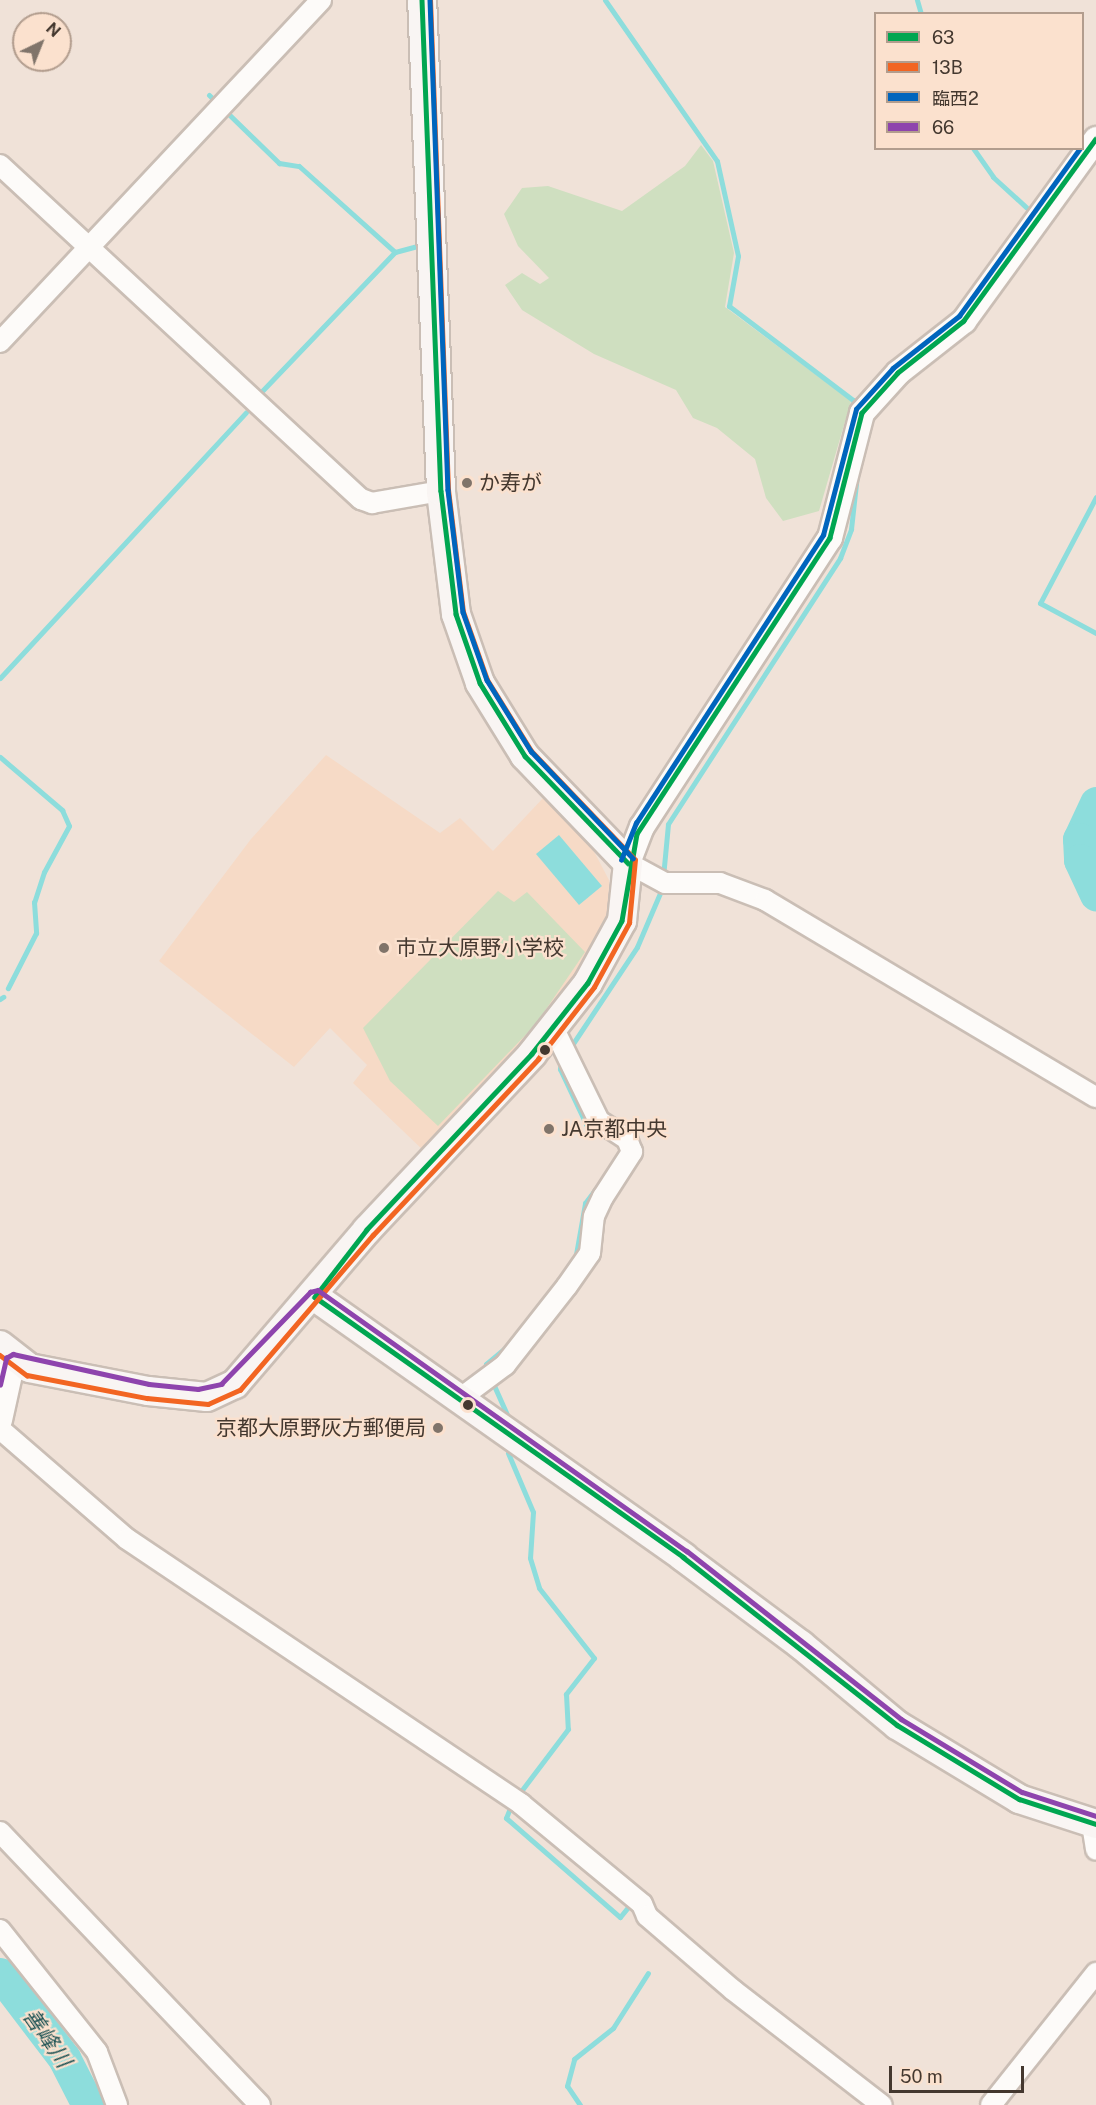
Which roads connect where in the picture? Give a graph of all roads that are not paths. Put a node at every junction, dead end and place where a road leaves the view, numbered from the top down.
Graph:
1 (321, 0) edge
2 (422, 0) edge
3 (1096, 139) edge
4 (0, 165) edge
5 (90, 247) junction
6 (0, 342) edge
7 (441, 491) junction
8 (628, 863) junction
9 (553, 1027) junction
10 (1096, 1097) edge
11 (315, 1297) junction
12 (7, 1353) edge
13 (458, 1400) junction
14 (0, 1420) edge
15 (0, 1429) edge
16 (0, 1832) edge
17 (1095, 1833) edge
18 (0, 1930) edge
19 (1096, 1973) edge
20 (117, 2105) edge
21 (260, 2105) edge
22 (882, 2105) edge
23 (991, 2105) edge

1 - 5 street
2 - 7 main road
3 - 8 street
4 - 5 street
5 - 6 street
5 - 7 street
7 - 8 main road
8 - 9 main road
8 - 10 street
9 - 11 main road
9 - 13 street
11 - 12 main road
11 - 13 main road
12 - 14 street
13 - 17 main road
15 - 22 street
16 - 21 street
18 - 20 street
19 - 23 street

